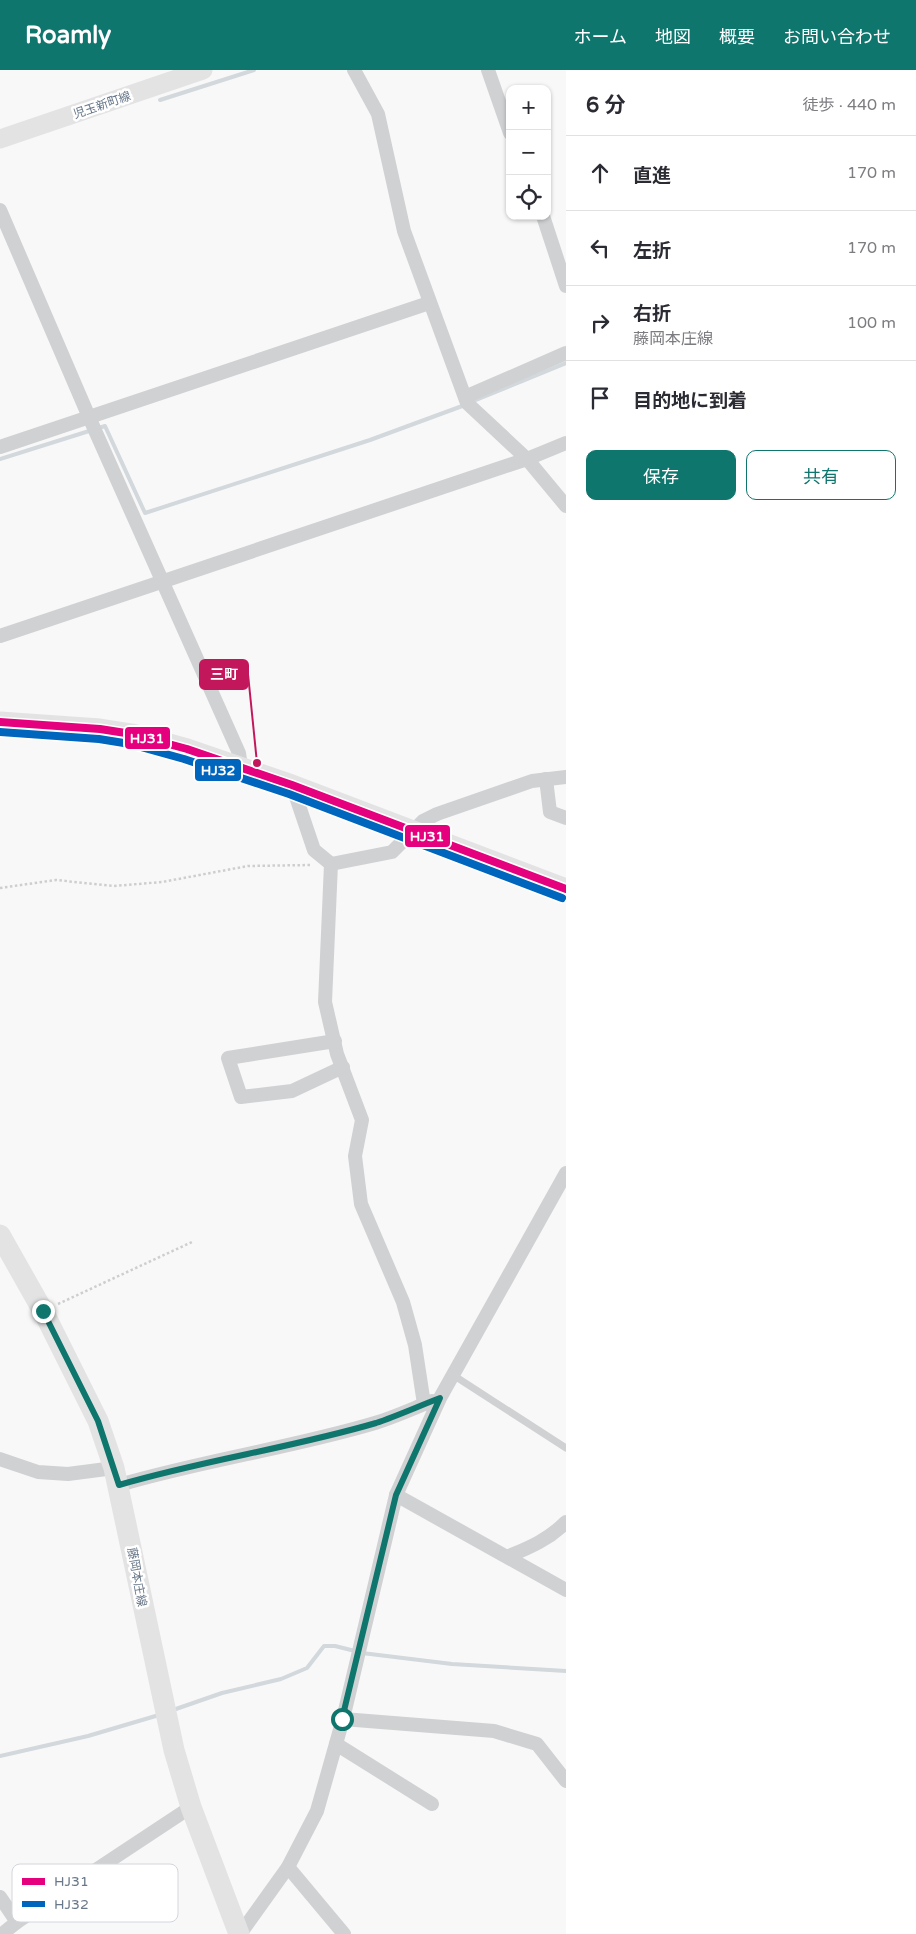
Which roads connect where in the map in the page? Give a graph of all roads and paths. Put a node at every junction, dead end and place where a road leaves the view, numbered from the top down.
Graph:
1 (203, 70) edge
2 (354, 70) edge
3 (488, 70) edge
4 (509, 130) edge
5 (0, 139) edge
6 (0, 210) edge
7 (545, 220) edge
8 (566, 286) edge
9 (429, 303) junction
10 (566, 353) edge
11 (464, 397) junction
12 (89, 417) junction
13 (566, 443) edge
14 (0, 447) edge
15 (527, 460) junction
16 (566, 506) edge
17 (163, 581) junction
18 (0, 636) edge
19 (0, 722) edge
20 (242, 767) junction
21 (566, 778) edge
22 (546, 780) junction
23 (292, 786) junction
24 (566, 818) edge
25 (413, 832) junction
26 (331, 864) junction
27 (0, 888) edge
28 (566, 888) edge
29 (334, 1041) junction
30 (343, 1067) junction
31 (566, 1173) edge
32 (0, 1234) edge
33 (192, 1242) dead end
34 (43, 1311) junction
35 (453, 1375) junction
36 (440, 1398) junction
37 (424, 1404) junction
38 (566, 1448) edge
39 (0, 1459) edge
40 (117, 1476) junction
41 (396, 1495) junction
42 (566, 1522) edge
43 (509, 1556) junction
44 (566, 1590) edge
45 (342, 1719) junction
46 (336, 1744) junction
47 (566, 1781) edge
48 (432, 1804) dead end
49 (191, 1807) junction
50 (105, 1864) edge
51 (288, 1867) junction
52 (0, 1896) edge
53 (12, 1914) edge
54 (17, 1922) edge
55 (2, 1934) edge
56 (240, 1934) edge
57 (344, 1934) edge

1 - 5 main road, 児玉新町線
2 - 9 street
3 - 4 street
6 - 12 street
7 - 8 street
9 - 11 street
9 - 12 street
10 - 11 street
11 - 15 street
12 - 14 street
12 - 17 street
13 - 15 street
15 - 16 street
15 - 17 street
17 - 18 street
17 - 20 street
19 - 20 main road
20 - 23 main road
21 - 22 street
22 - 24 street
22 - 25 street
23 - 25 main road
23 - 26 street
25 - 26 street
25 - 28 main road
26 - 27 path
26 - 29 street
29 - 30 street
29 - 30 street
30 - 37 street
31 - 35 street
32 - 34 main road, 藤岡本庄線
33 - 34 path
34 - 40 main road, 藤岡本庄線
35 - 36 street
35 - 38 lane
36 - 37 street
36 - 41 street
37 - 40 street
39 - 40 street
40 - 49 main road, 藤岡本庄線
41 - 43 street
41 - 45 street
42 - 43 street
43 - 44 street
45 - 46 street
45 - 47 street
46 - 48 street
46 - 51 street
49 - 50 street
49 - 56 main road, 藤岡本庄線
51 - 56 street
51 - 57 street
52 - 53 street
54 - 55 street

